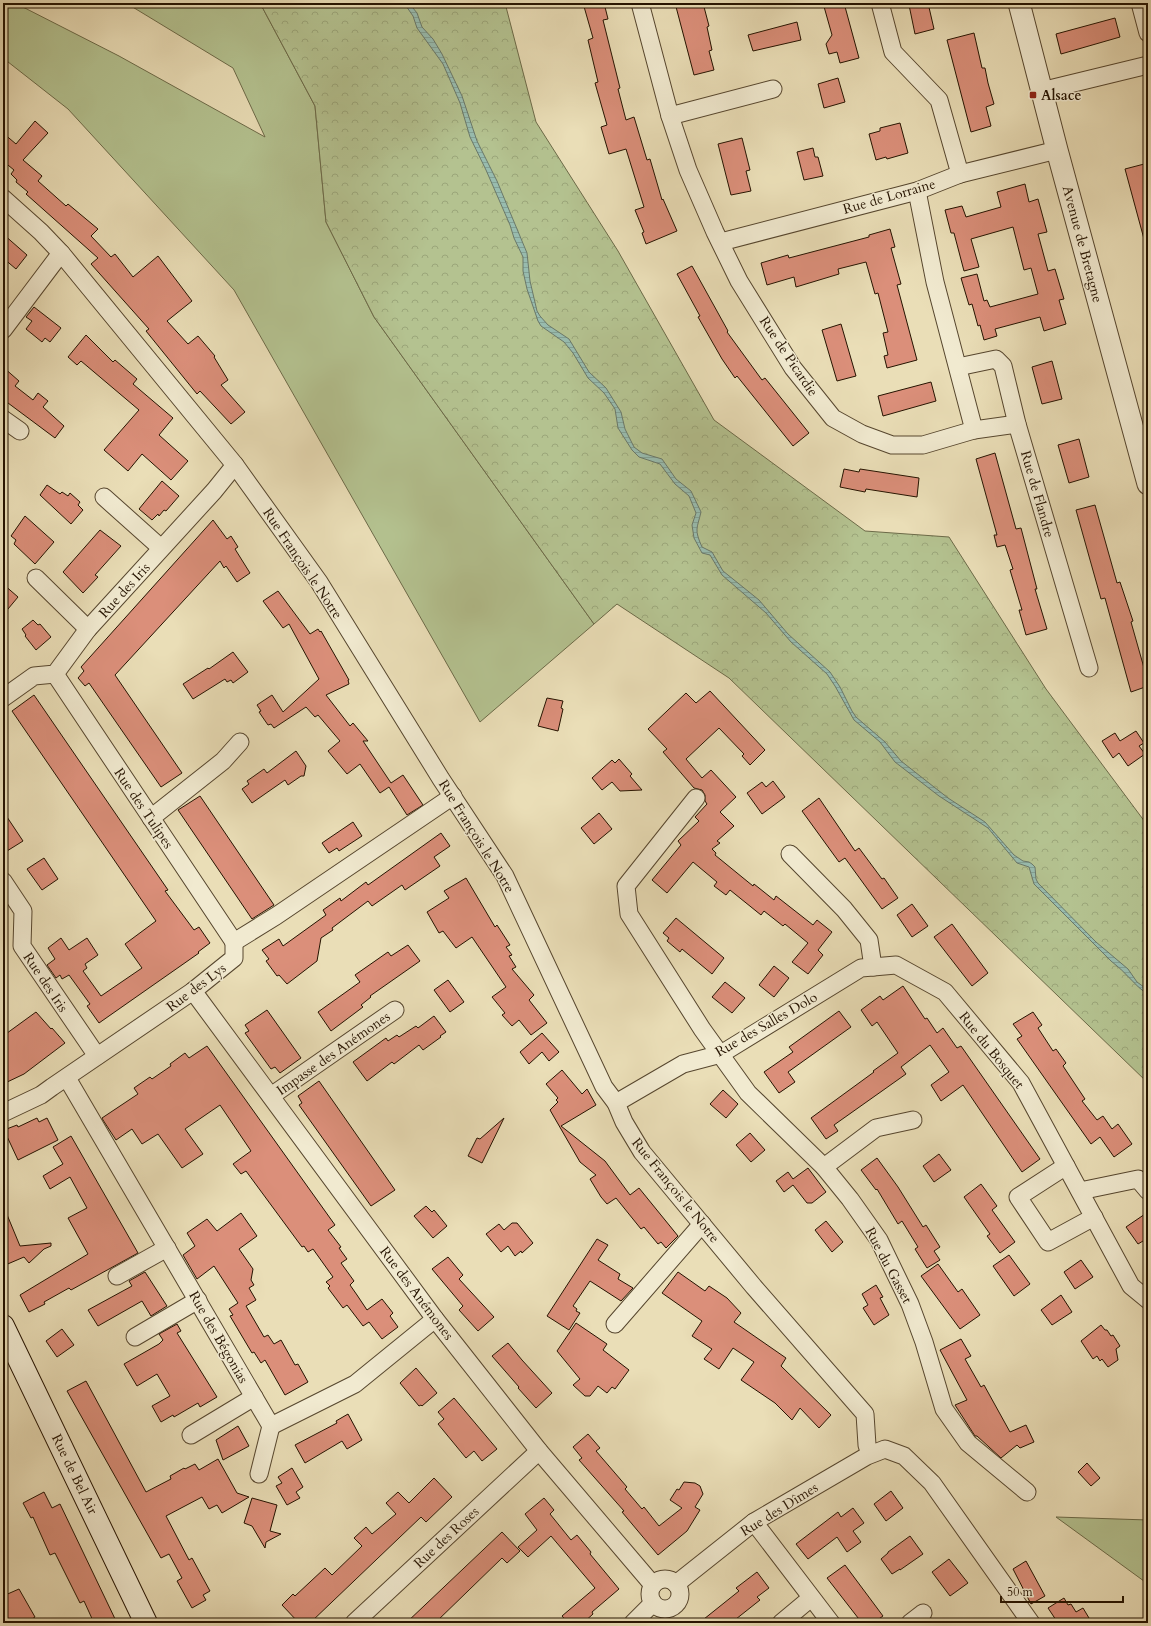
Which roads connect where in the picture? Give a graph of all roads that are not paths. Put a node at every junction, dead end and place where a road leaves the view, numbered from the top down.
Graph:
1 (640, 3) edge
2 (880, 3) edge
3 (1019, 3) edge
4 (1140, 3) edge
5 (1148, 33) edge
6 (1148, 65) edge
7 (773, 89) dead end
8 (1041, 91) junction
9 (670, 116) junction
10 (1057, 150) junction
11 (960, 174) junction
12 (917, 190) junction
13 (3, 198) edge
14 (721, 242) junction
15 (60, 252) junction
16 (3, 330) edge
17 (958, 367) junction
18 (3, 419) edge
19 (1018, 424) junction
20 (974, 430) junction
21 (20, 431) dead end
22 (235, 465) junction
23 (1148, 484) edge
24 (104, 497) dead end
25 (161, 548) junction
26 (36, 578) dead end
27 (88, 630) junction
28 (1089, 668) dead end
29 (55, 674) junction
30 (3, 698) edge
31 (240, 742) dead end
32 (453, 796) junction
33 (696, 798) dead end
34 (151, 818) junction
35 (790, 854) dead end
36 (6, 893) edge
37 (234, 942) junction
38 (873, 967) junction
39 (193, 991) junction
40 (395, 1010) dead end
41 (721, 1054) junction
42 (97, 1056) junction
43 (67, 1078) junction
44 (270, 1096) junction
45 (616, 1103) junction
46 (3, 1113) edge
47 (913, 1120) dead end
48 (1066, 1166) junction
49 (824, 1167) junction
50 (1080, 1191) junction
51 (1148, 1191) edge
52 (1094, 1217) junction
53 (702, 1224) junction
54 (167, 1248) junction
55 (117, 1276) dead end
56 (198, 1300) junction
57 (1148, 1300) edge
58 (435, 1319) junction
59 (615, 1324) dead end
60 (3, 1326) edge
61 (135, 1337) dead end
62 (254, 1397) junction
63 (271, 1426) junction
64 (191, 1435) dead end
65 (539, 1451) junction
66 (869, 1455) junction
67 (259, 1474) dead end
68 (1027, 1492) dead end
69 (754, 1522) junction
70 (676, 1584) junction
71 (652, 1585) junction
72 (812, 1598) junction
73 (653, 1603) junction
74 (146, 1623) edge
75 (354, 1623) edge
76 (633, 1623) edge
77 (780, 1623) edge
78 (831, 1623) edge
79 (1031, 1623) edge

1 - 9 street, Rue de Picardie
2 - 11 street
3 - 8 street, Avenue de Bretagne
4 - 5 street
6 - 8 street
7 - 9 street
8 - 10 street, Avenue de Bretagne
9 - 14 street, Rue de Picardie
10 - 11 street, Rue de Lorraine
10 - 23 street, Avenue de Bretagne
11 - 12 street, Rue de Lorraine
12 - 14 street, Rue de Lorraine
12 - 17 street
13 - 15 street, Rue François le Notre
14 - 20 street, Rue de Picardie
15 - 16 street
15 - 22 street, Rue François le Notre
17 - 19 street, Rue de Flandre
17 - 20 street
18 - 21 street
19 - 20 street, Rue de Picardie
19 - 28 street, Rue de Flandre
22 - 25 street, Rue des Iris
22 - 32 street, Rue François le Notre
24 - 25 street
25 - 27 street, Rue des Iris
26 - 27 street
27 - 29 street, Rue des Iris
29 - 30 street
29 - 34 street, Rue des Tulipes
31 - 34 street
32 - 37 street
32 - 45 street, Rue François le Notre
33 - 41 street, Rue du Gasset
34 - 37 street, Rue des Tulipes
35 - 38 street
36 - 42 street, Rue des Iris
37 - 39 street, Rue des Lys
38 - 41 street, Rue des Salles Dolo
38 - 48 street, Rue du Bosquet
39 - 42 street, Rue des Lys
39 - 44 street, Rue des Anémones
40 - 44 street, Impasse des Anémones
41 - 45 street, Rue des Salles Dolo
41 - 49 street, Rue du Gasset
42 - 43 street, Rue des Lys
43 - 46 street, Rue des Lys
43 - 54 street, Rue des Bégonias
44 - 58 street, Rue des Anémones
45 - 53 street, Rue François le Notre
47 - 49 street
48 - 50 street, Rue du Bosquet
48 - 52 street
49 - 68 street, Rue du Gasset
50 - 51 street
50 - 52 street, Rue du Bosquet
52 - 57 street, Rue du Bosquet
53 - 59 street
53 - 66 street, Rue François le Notre
54 - 55 street
54 - 56 street, Rue des Bégonias
56 - 61 street
56 - 62 street, Rue des Bégonias
58 - 63 street
58 - 65 street, Rue des Anémones
60 - 74 main road, Rue de Bel Air
62 - 63 street, Rue des Bégonias
62 - 64 street
63 - 67 street
65 - 71 street, Rue des Anémones
65 - 75 street, Rue des Roses
66 - 69 street, Rue des Dîmes
66 - 79 street
69 - 70 street, Rue des Dîmes
69 - 72 street
70 - 71 street
70 - 73 street
71 - 73 street
72 - 77 street
72 - 78 street
73 - 76 street

